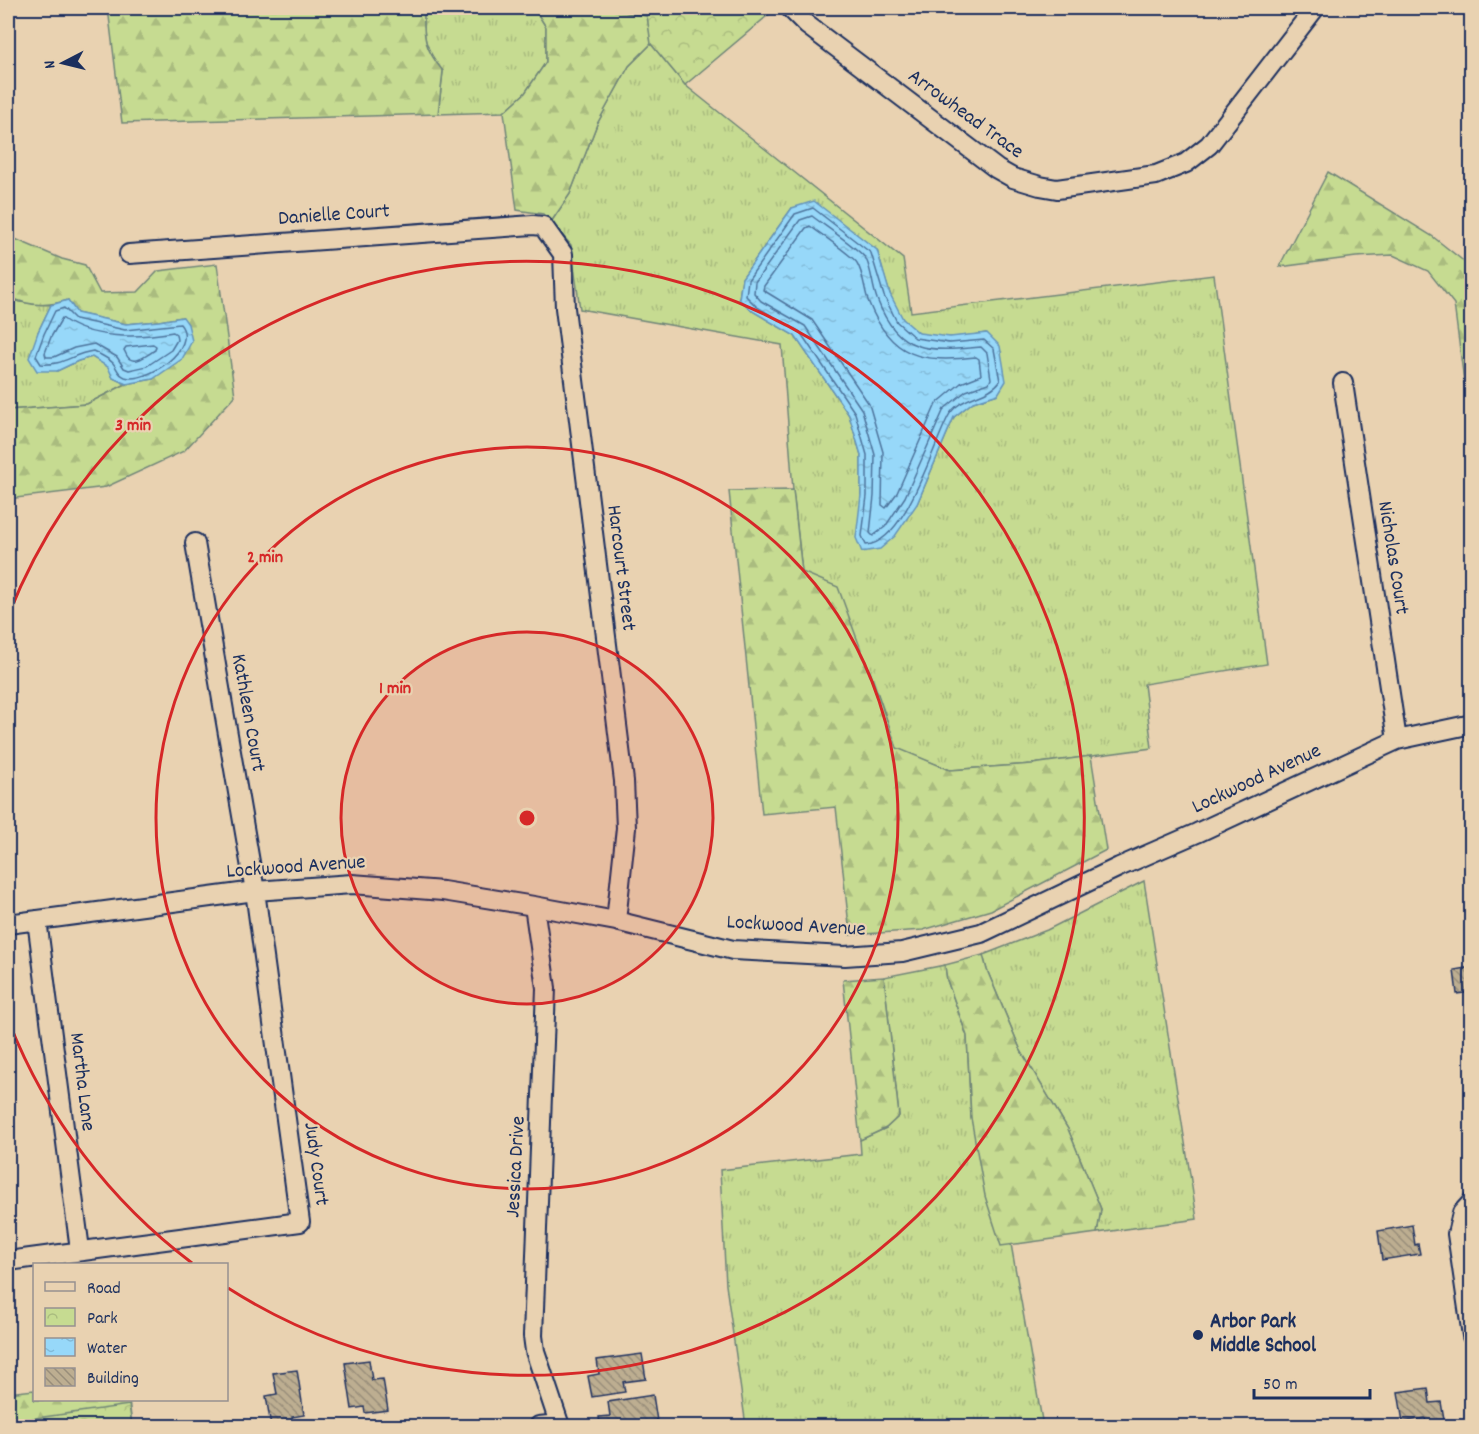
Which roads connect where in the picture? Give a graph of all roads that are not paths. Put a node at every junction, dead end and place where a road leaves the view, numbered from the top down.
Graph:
1 (790, 8) edge
2 (1315, 8) edge
3 (543, 226) joint
4 (129, 254) dead end
5 (1343, 383) dead end
6 (195, 543) dead end
7 (1472, 724) edge
8 (1396, 740) junction
9 (255, 891) junction
10 (534, 906) junction
11 (38, 920) junction
12 (616, 921) junction
13 (8, 924) edge
14 (1472, 1202) edge
15 (80, 1250) junction
16 (8, 1261) edge
17 (1472, 1336) edge
18 (560, 1425) edge
19 (538, 1426) edge

1 - 2 street, Arrowhead Trace
3 - 4 street, Danielle Court
3 - 12 street, Harcourt Street
5 - 8 street, Nicholas Court
6 - 9 street, Kathleen Court
7 - 8 street, Lockwood Avenue
8 - 12 street, Lockwood Avenue
9 - 10 street, Lockwood Avenue
9 - 11 street, Lockwood Avenue
9 - 15 street, Judy Court
10 - 12 street, Lockwood Avenue
10 - 18 street, Jessica Drive
11 - 13 street, Lockwood Avenue
11 - 15 street, Martha Lane
14 - 17 street
15 - 16 street, Judy Court
18 - 19 street

